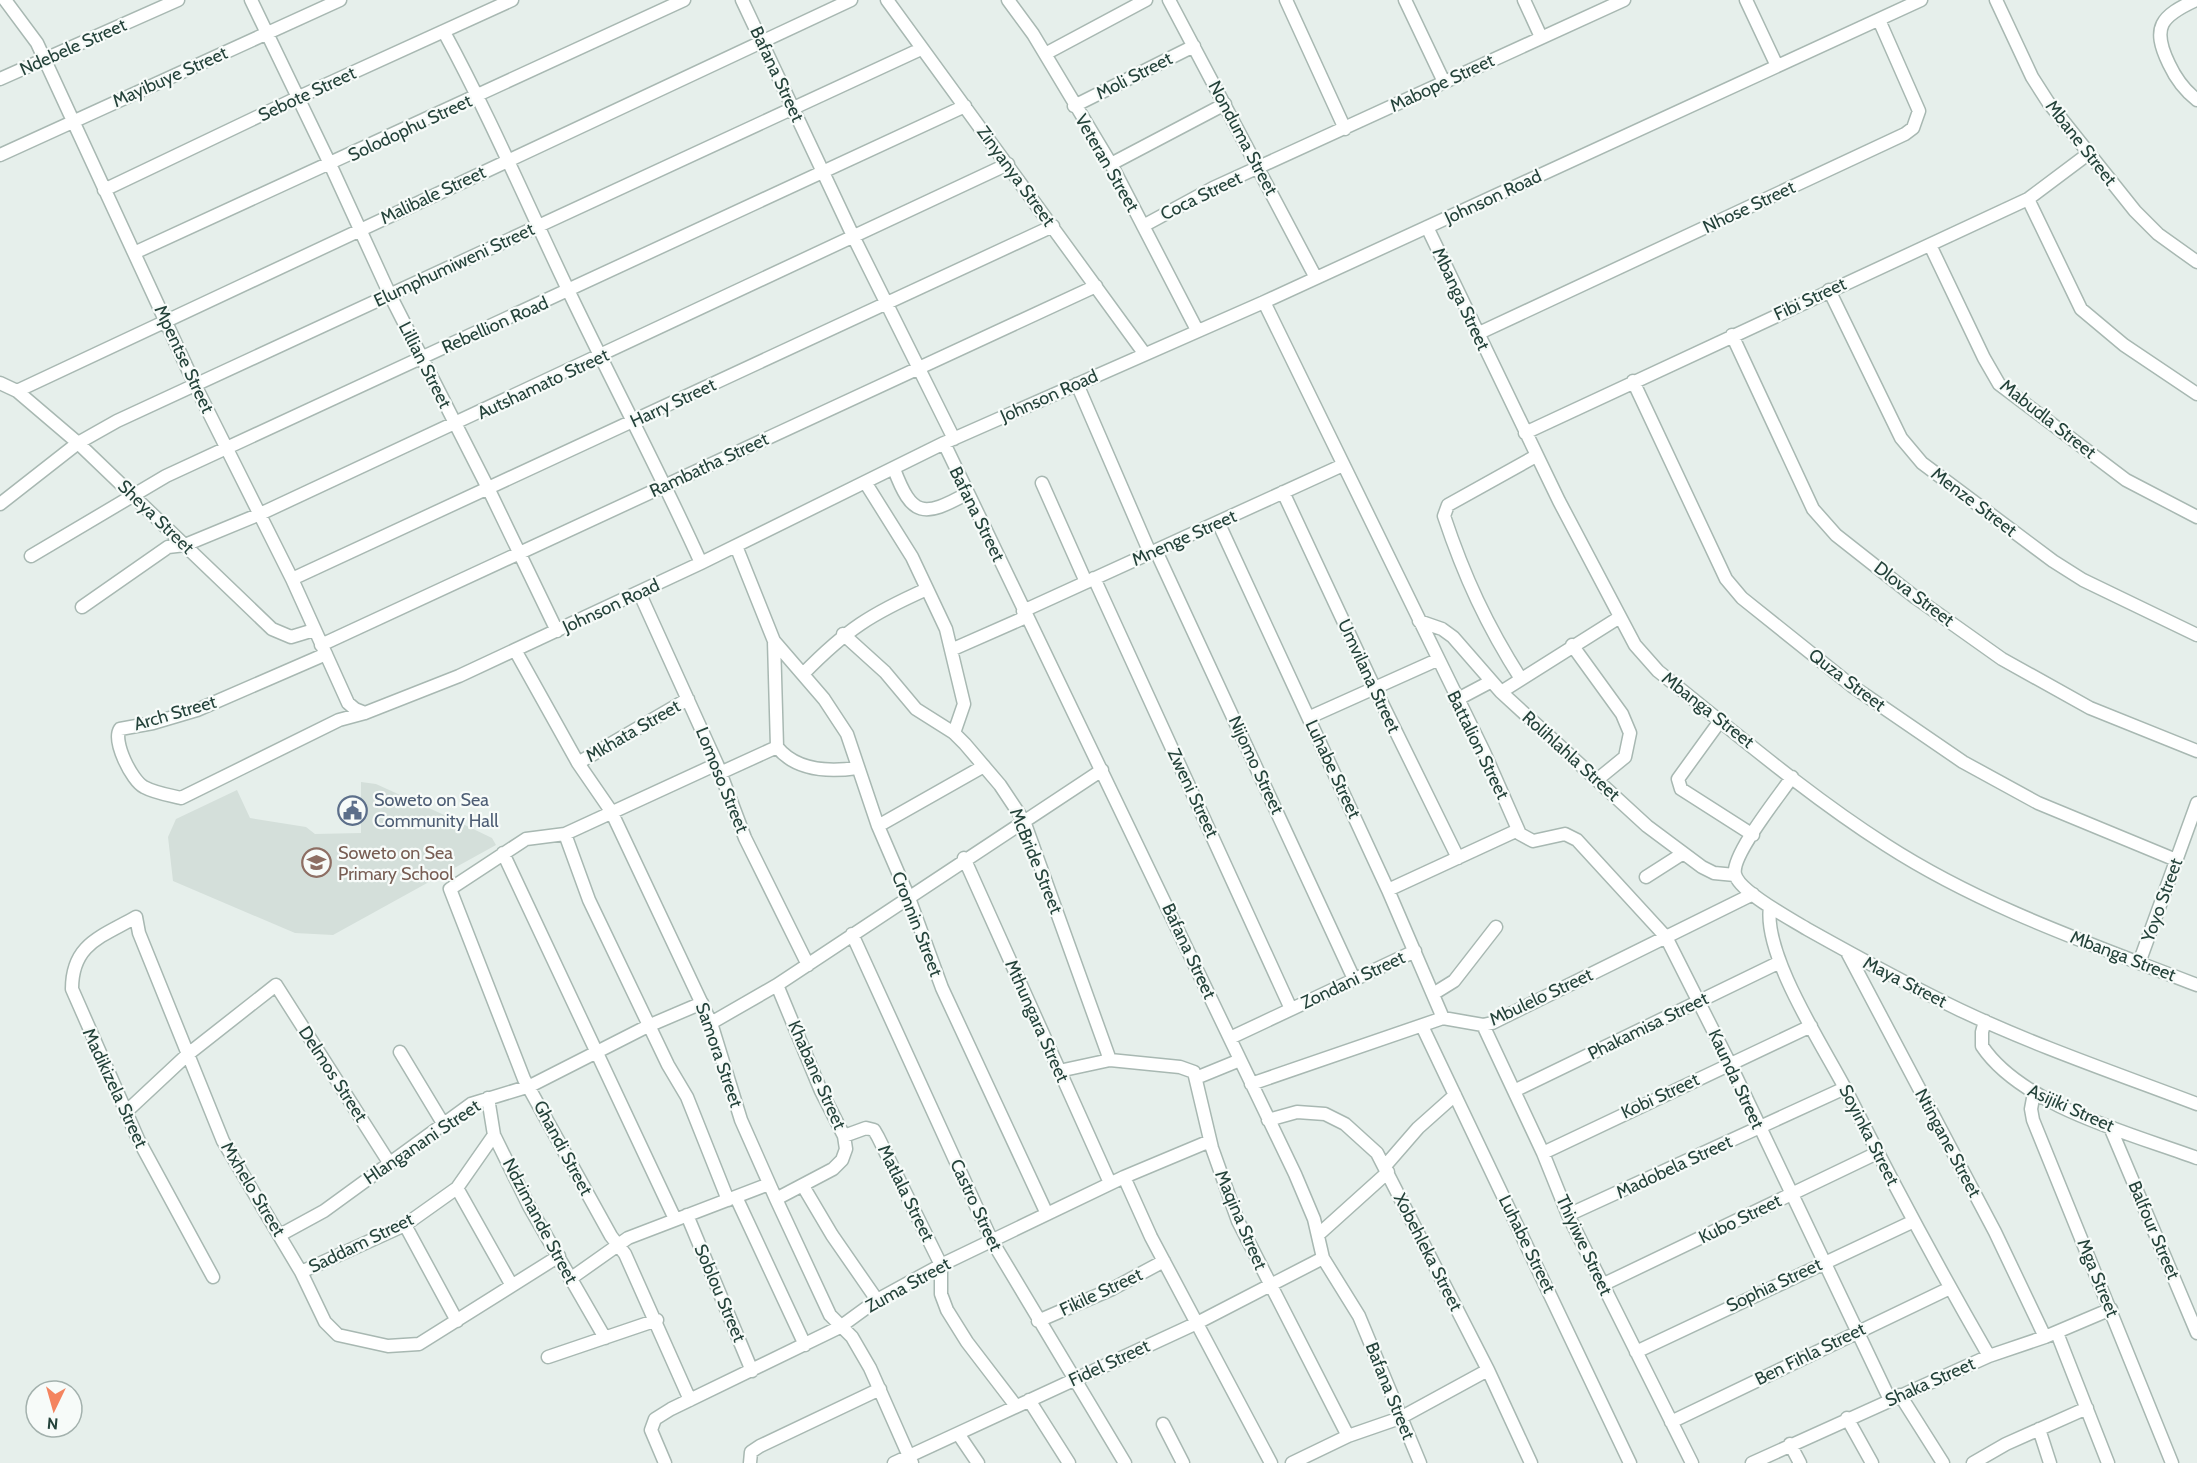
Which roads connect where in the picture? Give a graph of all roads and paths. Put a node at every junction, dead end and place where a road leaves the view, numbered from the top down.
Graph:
1 (178, 0) edge
2 (251, 0) edge
3 (340, 0) edge
4 (512, 0) edge
5 (684, 0) edge
6 (742, 0) edge
7 (851, 0) edge
8 (887, 0) edge
9 (1008, 0) edge
10 (1146, 0) edge
11 (1169, 0) edge
12 (1286, 0) edge
13 (1406, 0) edge
14 (1524, 0) edge
15 (1624, 0) edge
16 (1746, 0) edge
17 (1921, 0) edge
18 (1996, 0) edge
19 (2196, 0) edge
20 (5, 6) edge
21 (1879, 20) junction
22 (444, 32) junction
23 (267, 33) junction
24 (1541, 37) junction
25 (762, 42) junction
26 (1194, 46) junction
27 (921, 49) junction
28 (1045, 54) junction
29 (45, 60) junction
30 (1777, 66) junction
31 (0, 79) edge
32 (1444, 82) junction
33 (478, 96) junction
34 (299, 97) junction
35 (2197, 100) edge
36 (1225, 104) junction
37 (965, 106) junction
38 (1074, 106) junction
39 (792, 107) junction
40 (73, 121) junction
41 (1345, 129) junction
42 (2088, 154) junction
43 (0, 155) edge
44 (508, 160) junction
45 (330, 164) junction
46 (1008, 164) junction
47 (1111, 164) junction
48 (1259, 168) junction
49 (824, 174) junction
50 (104, 190) junction
51 (2028, 200) junction
52 (539, 225) junction
53 (1053, 226) junction
54 (1143, 226) junction
55 (1427, 227) junction
56 (359, 230) junction
57 (854, 238) junction
58 (1930, 245) junction
59 (134, 253) junction
60 (2197, 262) edge
61 (1316, 278) junction
62 (1096, 286) junction
63 (1829, 290) junction
64 (569, 292) junction
65 (390, 295) junction
66 (1264, 302) junction
67 (888, 303) junction
68 (165, 320) junction
69 (1197, 330) junction
70 (1477, 334) junction
71 (1732, 335) junction
72 (1144, 353) junction
73 (601, 357) junction
74 (422, 359) junction
75 (920, 369) junction
76 (1634, 381) junction
77 (0, 384) edge
78 (1077, 384) junction
79 (195, 385) junction
80 (16, 391) junction
81 (2197, 394) edge
82 (633, 421) junction
83 (455, 425) junction
84 (1525, 433) junction
85 (949, 441) junction
86 (78, 443) junction
87 (229, 450) junction
88 (1536, 456) junction
89 (1343, 465) junction
90 (894, 469) junction
91 (865, 482) junction
92 (1042, 483) dead end
93 (666, 484) junction
94 (488, 488) junction
95 (1283, 492) junction
96 (968, 494) junction
97 (135, 496) junction
98 (0, 504) edge
99 (260, 514) junction
100 (2197, 517) edge
101 (1218, 522) junction
102 (185, 545) junction
103 (736, 546) junction
104 (1153, 552) junction
105 (520, 553) junction
106 (31, 556) dead end
107 (701, 563) junction
108 (292, 579) junction
109 (1090, 580) junction
110 (927, 589) junction
111 (639, 592) junction
112 (82, 607) dead end
113 (1025, 614) junction
114 (1620, 617) junction
115 (1419, 621) junction
116 (314, 630) junction
117 (557, 631) junction
118 (843, 634) junction
119 (2197, 635) edge
120 (774, 641) junction
121 (1572, 645) junction
122 (324, 650) junction
123 (516, 650) junction
124 (951, 650) junction
125 (1437, 660) junction
126 (804, 674) junction
127 (1521, 679) junction
128 (1490, 682) junction
129 (1375, 689) junction
130 (1501, 692) junction
131 (688, 699) junction
132 (1456, 700) junction
133 (365, 713) junction
134 (1310, 717) junction
135 (1720, 721) junction
136 (954, 733) junction
137 (777, 747) junction
138 (2197, 751) edge
139 (578, 763) junction
140 (984, 766) junction
141 (718, 768) junction
142 (857, 768) junction
143 (1102, 770) junction
144 (1792, 777) junction
145 (1598, 779) junction
146 (181, 798) joint
147 (2197, 803) edge
148 (612, 811) junction
149 (1024, 821) junction
150 (878, 826) junction
151 (1518, 830) junction
152 (565, 834) junction
153 (1753, 835) junction
154 (503, 853) junction
155 (1682, 854) junction
156 (964, 858) junction
157 (1458, 858) junction
158 (2176, 860) junction
159 (1735, 875) junction
160 (1646, 877) dead end
161 (1388, 890) junction
162 (1753, 894) junction
163 (909, 898) junction
164 (1770, 907) junction
165 (136, 917) joint
166 (1496, 927) dead end
167 (852, 934) junction
168 (1666, 938) junction
169 (1415, 951) junction
170 (1846, 951) junction
171 (1780, 962) junction
172 (2139, 963) junction
173 (808, 965) junction
174 (1354, 979) junction
175 (777, 985) junction
176 (2197, 985) edge
177 (1433, 994) junction
178 (1699, 1002) junction
179 (702, 1003) junction
180 (1291, 1009) junction
181 (1443, 1018) junction
182 (1985, 1021) junction
183 (711, 1023) junction
184 (1483, 1025) junction
185 (648, 1026) junction
186 (1422, 1026) junction
187 (1811, 1026) junction
188 (1230, 1038) junction
189 (400, 1052) dead end
190 (596, 1053) junction
191 (187, 1055) junction
192 (1110, 1060) junction
193 (1240, 1060) junction
194 (1730, 1064) junction
195 (1059, 1071) junction
196 (1196, 1078) junction
197 (1251, 1084) junction
198 (530, 1086) junction
199 (1845, 1088) junction
200 (1514, 1090) junction
201 (2034, 1093) junction
202 (1455, 1095) junction
203 (489, 1098) junction
204 (2197, 1104) edge
205 (127, 1111) junction
206 (1268, 1120) junction
207 (444, 1125) junction
208 (2110, 1127) junction
209 (1759, 1128) junction
210 (494, 1135) junction
211 (844, 1136) junction
212 (1210, 1141) junction
213 (1543, 1153) junction
214 (1877, 1153) junction
215 (2197, 1158) edge
216 (390, 1164) junction
217 (1387, 1169) junction
218 (1124, 1177) junction
219 (769, 1184) junction
220 (1110, 1184) junction
221 (802, 1186) junction
222 (457, 1188) junction
223 (1790, 1195) junction
224 (776, 1198) junction
225 (732, 1199) junction
226 (1047, 1214) junction
227 (687, 1215) junction
228 (1568, 1215) junction
229 (675, 1219) junction
230 (1914, 1221) junction
231 (405, 1225) junction
232 (280, 1234) junction
233 (1318, 1235) junction
234 (992, 1241) junction
235 (618, 1244) junction
236 (559, 1256) junction
237 (1323, 1258) junction
238 (1164, 1261) junction
239 (1823, 1262) junction
240 (941, 1265) junction
241 (301, 1272) junction
242 (213, 1276) dead end
243 (570, 1279) junction
244 (511, 1284) junction
245 (1602, 1285) junction
246 (1270, 1286) junction
247 (1950, 1288) junction
248 (877, 1300) junction
249 (2111, 1309) junction
250 (657, 1320) junction
251 (457, 1321) junction
252 (1038, 1321) junction
253 (1197, 1323) junction
254 (840, 1327) junction
255 (1856, 1331) junction
256 (2197, 1333) edge
257 (2051, 1335) junction
258 (605, 1338) junction
259 (805, 1345) junction
260 (1636, 1352) junction
261 (1989, 1356) junction
262 (548, 1357) dead end
263 (1488, 1370) junction
264 (752, 1371) junction
265 (1074, 1380) junction
266 (880, 1389) junction
267 (1895, 1397) junction
268 (690, 1400) junction
269 (1029, 1400) junction
270 (1016, 1406) junction
271 (2086, 1408) junction
272 (1400, 1418) junction
273 (1847, 1418) junction
274 (1671, 1422) junction
275 (1163, 1424) dead end
276 (2039, 1429) junction
277 (959, 1435) junction
278 (1348, 1436) junction
279 (1790, 1444) junction
280 (1318, 1450) junction
281 (911, 1459) edge
282 (665, 1463) edge
283 (750, 1463) edge
284 (894, 1463) edge
285 (978, 1463) edge
286 (1069, 1463) edge
287 (1125, 1463) edge
288 (1183, 1463) edge
289 (1271, 1463) edge
290 (1292, 1463) edge
291 (1323, 1463) edge
292 (1420, 1463) edge
293 (1531, 1463) edge
294 (1630, 1463) edge
295 (1692, 1463) edge
296 (1752, 1463) edge
297 (1800, 1463) edge
298 (1872, 1463) edge
299 (1942, 1463) edge
300 (1973, 1463) edge
301 (2050, 1463) edge
302 (2108, 1463) edge
303 (2172, 1463) edge

1 - 29 street, Ndebele Street
2 - 23 street, Lillian Street
3 - 23 street, Mayibuye Street
4 - 22 street, Sebote Street
5 - 33 street, Solodophu Street
6 - 25 street, Bafana Street
7 - 25 street, Malibale Street
8 - 27 street, Zinyanya Street
9 - 28 street, Veteran Street
10 - 28 street
11 - 26 street, Nonduma Street
12 - 41 street
13 - 32 street
14 - 24 street
15 - 24 street, Mabope Street
16 - 30 street
17 - 21 street, Johnson Road
18 - 42 street, Mbane Street
19 - 35 street
20 - 29 street, Mpentse Street
21 - 30 street, Johnson Road
21 - 70 street, Nhose Street
22 - 33 street
22 - 34 street, Sebote Street
23 - 34 street, Lillian Street
23 - 40 street, Mayibuye Street
24 - 32 street, Mabope Street
25 - 39 street, Bafana Street
25 - 44 street, Malibale Street
26 - 36 street, Nonduma Street
26 - 38 street, Moli Street
27 - 37 street, Zinyanya Street
27 - 39 street, Elumphumiweni Street
28 - 38 street, Veteran Street
29 - 31 street, Ndebele Street
29 - 40 street, Mpentse Street
30 - 55 street, Johnson Road
32 - 41 street, Mabope Street
33 - 44 street
33 - 45 street, Solodophu Street
34 - 45 street, Lillian Street
34 - 50 street, Sebote Street
36 - 47 street
36 - 48 street, Nonduma Street
37 - 46 street, Zinyanya Street
37 - 49 street, Rebellion Road
38 - 47 street, Veteran Street
39 - 49 street, Bafana Street
39 - 52 street, Elumphumiweni Street
40 - 43 street, Mayibuye Street
40 - 50 street, Mpentse Street
41 - 48 street, Mabope Street
42 - 51 street, Fibi Street
42 - 60 street, Mbane Street
44 - 52 street
44 - 56 street, Malibale Street
45 - 56 street, Lillian Street
45 - 59 street, Solodophu Street
46 - 53 street, Zinyanya Street
46 - 57 street, Autshamato Street
47 - 54 street, Veteran Street
48 - 54 street, Coca Street
48 - 61 street, Nonduma Street
49 - 57 street, Bafana Street
49 - 64 street, Rebellion Road
50 - 59 street, Mpentse Street
51 - 58 street, Fibi Street
51 - 81 street
52 - 64 street
52 - 65 street, Elumphumiweni Street
53 - 62 street, Zinyanya Street
53 - 67 street, Harry Street
54 - 69 street, Veteran Street
55 - 61 street, Johnson Road
55 - 70 street, Mbanga Street
56 - 65 street, Lillian Street
56 - 68 street, Malibale Street
57 - 67 street, Bafana Street
57 - 73 street, Autshamato Street
58 - 63 street, Fibi Street
58 - 100 street, Mabudla Street
59 - 68 street, Mpentse Street
61 - 66 street, Johnson Road
62 - 72 street, Zinyanya Street
62 - 75 street, Rambatha Street
63 - 71 street, Fibi Street
63 - 119 street, Menze Street
64 - 73 street
64 - 74 street, Rebellion Road
65 - 74 street, Lillian Street
65 - 79 street, Elumphumiweni Street
66 - 69 street, Johnson Road
66 - 89 street
67 - 75 street, Bafana Street
67 - 82 street, Harry Street
68 - 79 street, Mpentse Street
68 - 80 street, Malibale Street
69 - 72 street, Johnson Road
70 - 84 street, Mbanga Street
71 - 76 street, Fibi Street
71 - 138 street, Dlova Street
72 - 78 street, Johnson Road
73 - 82 street
73 - 83 street, Autshamato Street
74 - 83 street, Lillian Street
74 - 87 street, Rebellion Road
75 - 85 street, Bafana Street
75 - 93 street, Rambatha Street
76 - 84 street, Fibi Street
76 - 158 street, Quza Street
77 - 80 street, Sheya Street
78 - 85 street, Johnson Road
78 - 104 street, Nijomo Street
79 - 86 street, Elumphumiweni Street
79 - 87 street, Mpentse Street
80 - 86 street, Sheya Street
82 - 93 street
82 - 94 street, Harry Street
83 - 94 street, Lillian Street
83 - 99 street, Autshamato Street
84 - 88 street, Mbanga Street
85 - 90 street, Johnson Road
85 - 96 street, Bafana Street
86 - 97 street, Sheya Street
86 - 98 street, Elumphumiweni Street
87 - 97 street, Rebellion Road
87 - 99 street, Mpentse Street
88 - 114 street, Mbanga Street
88 - 127 street
89 - 95 street, Mnenge Street
89 - 115 street
90 - 91 street, Johnson Road
90 - 96 street
91 - 103 street, Johnson Road
91 - 110 street
92 - 109 street, Zweni Street
93 - 105 street, Rambatha Street
93 - 107 street
94 - 105 street, Lillian Street
94 - 108 street, Harry Street
95 - 101 street, Mnenge Street
95 - 129 street, Umvilana Street
96 - 113 street, Bafana Street
97 - 102 street, Sheya Street
97 - 106 street, Rebellion Road
99 - 102 street, Autshamato Street
99 - 108 street, Mpentse Street
101 - 104 street, Mnenge Street
101 - 134 street, Luhabe Street
102 - 112 street, Autshamato Street
102 - 116 street, Sheya Street
103 - 107 street, Johnson Road
103 - 120 street
104 - 109 street, Mnenge Street
104 - 174 street, Nijomo Street
105 - 117 street, Lillian Street
105 - 122 street, Rambatha Street
107 - 111 street, Johnson Road
108 - 116 street, Mpentse Street
109 - 113 street, Mnenge Street
109 - 180 street, Zweni Street
110 - 118 street
110 - 124 street
111 - 117 street, Johnson Road
111 - 131 street, Lomoso Street
113 - 124 street, Mnenge Street
113 - 143 street, Bafana Street
114 - 121 street
114 - 135 street, Mbanga Street
115 - 125 street
115 - 128 street, Rolihlahla Street
116 - 122 street, Mpentse Street
117 - 123 street, Johnson Road
118 - 126 street
118 - 136 street, McBride Street
120 - 126 street, Cronnin Street
120 - 137 street
121 - 127 street
121 - 145 street
122 - 133 street, Mpentse Street
122 - 146 street, Arch Street
123 - 133 street, Johnson Road
123 - 139 street, Samora Street
124 - 136 street
125 - 129 street
125 - 132 street, Battalion Street
126 - 142 street, Cronnin Street
127 - 130 street
128 - 130 street, Rolihlahla Street
128 - 132 street
129 - 134 street
129 - 157 street, Umvilana Street
130 - 145 street, Rolihlahla Street
131 - 139 street, Mkhata Street
131 - 141 street, Lomoso Street
132 - 151 street, Battalion Street
133 - 146 street, Johnson Road
134 - 161 street, Luhabe Street
135 - 144 street, Mbanga Street
135 - 153 street
136 - 140 street, McBride Street
137 - 141 street
137 - 142 street
139 - 148 street, Samora Street
140 - 149 street, McBride Street
140 - 150 street
141 - 148 street
141 - 173 street, Lomoso Street
142 - 150 street, Cronnin Street
143 - 149 street
143 - 188 street, Bafana Street
144 - 153 street
144 - 172 street, Mbanga Street
145 - 155 street, Rolihlahla Street
147 - 158 street, Yoyo Street
148 - 152 street
148 - 179 street, Samora Street
149 - 156 street
149 - 192 street, McBride Street
150 - 163 street, Cronnin Street
151 - 157 street
151 - 168 street, Kaunda Street
152 - 154 street
152 - 185 street
153 - 159 street
154 - 190 street
154 - 198 street, Ghandi Street
155 - 159 street, Rolihlahla Street
155 - 160 street
156 - 163 street
156 - 195 street, Mthungara Street
157 - 161 street
158 - 172 street, Yoyo Street
159 - 162 street, Maya Street
161 - 169 street, Luhabe Street
162 - 164 street, Maya Street
162 - 168 street, Mbulelo Street
163 - 167 street
163 - 226 street, Cronnin Street
164 - 170 street, Maya Street
164 - 171 street, Soyinka Street
165 - 191 street, Mxhelo Street
165 - 205 street, Madikizela Street
166 - 177 street
167 - 173 street
167 - 234 street, Castro Street
168 - 178 street, Kaunda Street
168 - 184 street, Mbulelo Street
169 - 174 street, Zondani Street
169 - 177 street, Luhabe Street
170 - 182 street, Maya Street
170 - 257 street, Ntingane Street
171 - 178 street, Phakamisa Street
171 - 187 street, Soyinka Street
172 - 176 street, Mbanga Street
173 - 175 street
174 - 180 street, Zondani Street
175 - 183 street
175 - 211 street, Khabane Street
177 - 181 street, Luhabe Street
178 - 194 street, Kaunda Street
178 - 200 street, Phakamisa Street
179 - 183 street, Samora Street
179 - 185 street, Hlanganani Street
180 - 188 street, Zondani Street
181 - 184 street, Mbulelo Street
181 - 186 street
182 - 201 street, Asijiki Street
182 - 204 street, Maya Street
183 - 219 street, Samora Street
184 - 200 street, Thiyiwe Street
185 - 190 street, Hlanganani Street
185 - 225 street
186 - 197 street
186 - 202 street, Luhabe Street
187 - 194 street, Kobi Street
187 - 199 street, Soyinka Street
188 - 193 street, Bafana Street
189 - 207 street
190 - 198 street, Hlanganani Street
190 - 229 street
191 - 205 street
191 - 216 street, Delmos Street
191 - 232 street, Mxhelo Street
192 - 195 street
192 - 196 street
193 - 196 street
193 - 197 street, Bafana Street
194 - 209 street, Kaunda Street
194 - 213 street, Kobi Street
195 - 220 street, Mthungara Street
196 - 212 street, Maqina Street
197 - 206 street, Bafana Street
198 - 203 street, Hlanganani Street
198 - 235 street, Ghandi Street
199 - 209 street, Madobela Street
199 - 214 street, Soyinka Street
200 - 213 street, Thiyiwe Street
201 - 208 street, Asijiki Street
201 - 249 street, Mga Street
202 - 217 street
202 - 294 street, Luhabe Street
203 - 207 street, Hlanganani Street
203 - 210 street, Ndzimande Street
205 - 242 street, Madikizela Street
206 - 217 street, Xobehleka Street
206 - 233 street, Bafana Street
207 - 216 street, Hlanganani Street
208 - 215 street, Asijiki Street
208 - 256 street, Balfour Street
209 - 223 street, Kaunda Street
209 - 228 street, Madobela Street
210 - 222 street, Saddam Street
210 - 236 street, Ndzimande Street
211 - 221 street, Khabane Street
211 - 240 street, Matlala Street
212 - 218 street, Zuma Street
212 - 246 street, Maqina Street
213 - 228 street, Thiyiwe Street
214 - 223 street, Kubo Street
214 - 230 street, Soyinka Street
216 - 232 street, Hlanganani Street
217 - 233 street
217 - 263 street, Xobehleka Street
218 - 220 street, Zuma Street
218 - 238 street
219 - 224 street, Samora Street
219 - 225 street
220 - 226 street, Zuma Street
221 - 224 street, Khabane Street
221 - 248 street
222 - 231 street, Saddam Street
222 - 244 street
223 - 239 street, Kaunda Street
223 - 245 street, Kubo Street
224 - 254 street, Samora Street
225 - 227 street
225 - 259 street
226 - 234 street, Zuma Street
227 - 229 street
227 - 264 street, Soblou Street
228 - 245 street, Thiyiwe Street
229 - 235 street
230 - 239 street, Sophia Street
230 - 247 street, Soyinka Street
231 - 241 street, Saddam Street
231 - 251 street
232 - 241 street, Mxhelo Street
233 - 237 street, Bafana Street
234 - 240 street, Zuma Street
234 - 252 street, Castro Street
235 - 243 street
235 - 250 street, Ghandi Street
236 - 243 street, Ndzimande Street
236 - 244 street, Mxhelo Street
237 - 246 street, Fidel Street
237 - 272 street, Bafana Street
238 - 252 street, Fikile Street
238 - 253 street
239 - 255 street, Kaunda Street
239 - 260 street, Sophia Street
240 - 248 street, Zuma Street
240 - 270 street, Matlala Street
241 - 251 street, Mxhelo Street
243 - 258 street, Ndzimande Street
244 - 251 street, Mxhelo Street
245 - 260 street, Thiyiwe Street
246 - 253 street, Fidel Street
246 - 278 street, Maqina Street
247 - 255 street, Ben Fihla Street
247 - 261 street, Soyinka Street
248 - 254 street, Zuma Street
249 - 257 street, Shaka Street
249 - 303 street, Mga Street
250 - 258 street
250 - 268 street, Ghandi Street
252 - 265 street, Castro Street
253 - 265 street, Fidel Street
253 - 289 street
254 - 259 street, Zuma Street
254 - 266 street, Samora Street
255 - 267 street, Kaunda Street
255 - 274 street, Ben Fihla Street
257 - 261 street, Shaka Street
257 - 271 street, Ntingane Street
258 - 262 street
259 - 264 street, Zuma Street
260 - 274 street, Thiyiwe Street
261 - 267 street, Shaka Street
263 - 272 street
263 - 293 street, Xobehleka Street
264 - 268 street, Zuma Street
265 - 269 street, Fidel Street
265 - 287 street, Castro Street
266 - 281 street, Samora Street
266 - 283 street
267 - 273 street, Shaka Street
267 - 299 street, Kaunda Street
268 - 282 street, Zuma Street
269 - 270 street, Fidel Street
269 - 286 street
270 - 277 street, Fidel Street
271 - 276 street
271 - 302 street, Ntingane Street
272 - 278 street
272 - 292 street, Bafana Street
273 - 279 street, Shaka Street
273 - 298 street
274 - 295 street, Thiyiwe Street
275 - 288 street
276 - 300 street
276 - 301 street
277 - 281 street, Fidel Street
277 - 285 street
278 - 280 street
279 - 296 street, Shaka Street
279 - 297 street
280 - 290 street
280 - 291 street
281 - 284 street, Fidel Street

